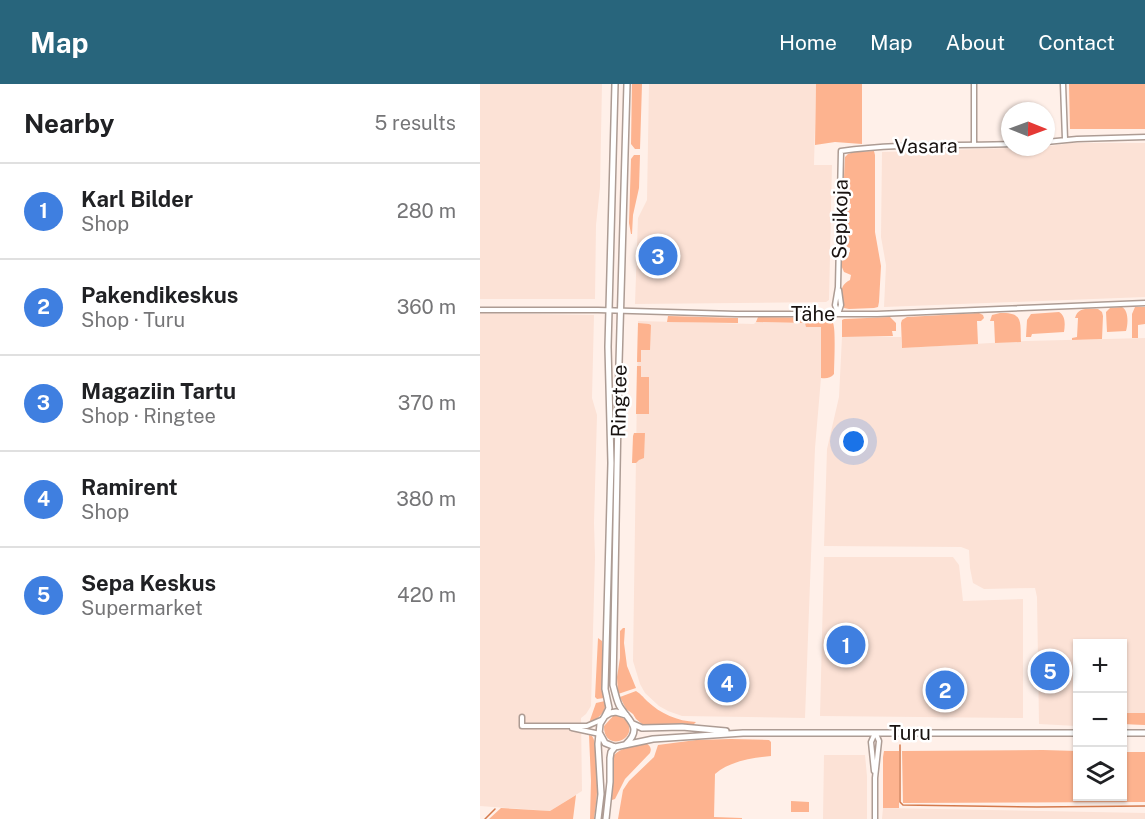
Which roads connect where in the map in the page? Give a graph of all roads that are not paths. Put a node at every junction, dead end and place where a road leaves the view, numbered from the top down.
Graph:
1 (615, 84) edge
2 (627, 84) edge
3 (974, 84) edge
4 (1064, 84) edge
5 (1145, 137) edge
6 (1065, 140) junction
7 (1055, 141) edge
8 (1001, 144) edge
9 (974, 145) junction
10 (841, 151) joint
11 (1145, 303) edge
12 (480, 310) edge
13 (608, 310) junction
14 (621, 311) junction
15 (838, 314) junction
16 (627, 716) junction
17 (522, 717) dead end
18 (604, 718) junction
19 (633, 724) junction
20 (565, 726) junction
21 (743, 733) junction
22 (875, 733) junction
23 (1073, 733) edge
24 (1127, 733) edge
25 (1145, 733) edge
26 (600, 734) junction
27 (626, 744) junction
28 (615, 747) junction
29 (875, 778) junction
30 (598, 819) edge
31 (606, 819) edge
32 (875, 819) edge

1 - 13 main road, Ringtee
2 - 14 main road, Ringtee
3 - 9 street
4 - 6 street
5 - 6 street
6 - 7 street
8 - 9 street, Vasara
9 - 10 street, Vasara
10 - 15 street, Sepikoja
11 - 15 street, Tähe
12 - 13 street, Tähe
13 - 14 street, Tähe
13 - 18 main road, Ringtee
14 - 15 street, Tähe
14 - 16 main road, Ringtee
16 - 18 main road
16 - 19 main road
17 - 20 street
18 - 20 street
18 - 26 main road
19 - 21 main road, Turu
19 - 27 main road
20 - 26 street
21 - 22 main road, Turu
21 - 27 main road, Turu
22 - 23 main road, Turu
22 - 29 street
22 - 29 street
24 - 25 main road
26 - 28 main road
26 - 30 main road
27 - 28 main road
28 - 31 main road
29 - 32 street

